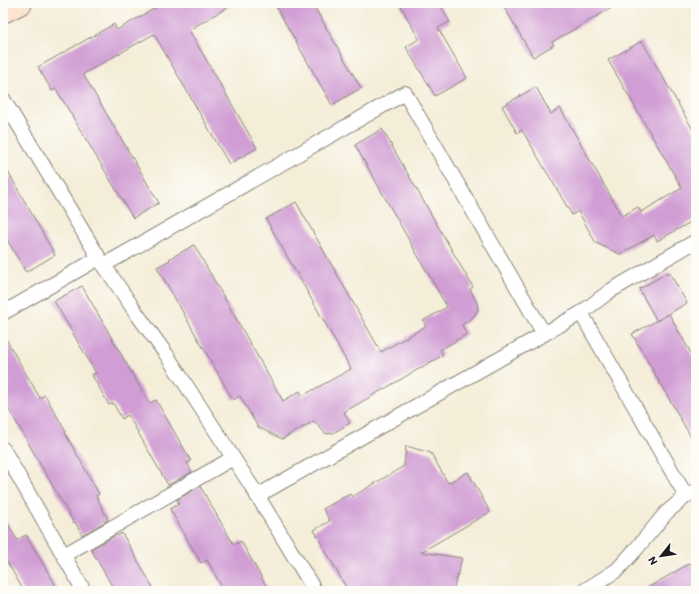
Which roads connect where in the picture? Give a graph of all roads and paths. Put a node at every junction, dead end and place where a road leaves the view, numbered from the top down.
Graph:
1 (21, 3) edge
2 (3, 12) edge
3 (3, 99) edge
4 (696, 241) edge
5 (102, 262) junction
6 (3, 313) edge
7 (581, 313) junction
8 (544, 334) junction
9 (3, 449) edge
10 (233, 458) junction
11 (691, 494) edge
12 (257, 496) junction
13 (64, 555) junction
14 (84, 591) edge
15 (314, 591) edge
16 (584, 591) edge

1 - 2 street
3 - 5 lane
4 - 7 lane
5 - 6 lane
5 - 8 lane
5 - 10 lane
7 - 8 lane
7 - 11 lane
8 - 12 lane
9 - 13 lane
10 - 12 lane
10 - 13 lane
11 - 16 lane
12 - 15 lane
13 - 14 lane

